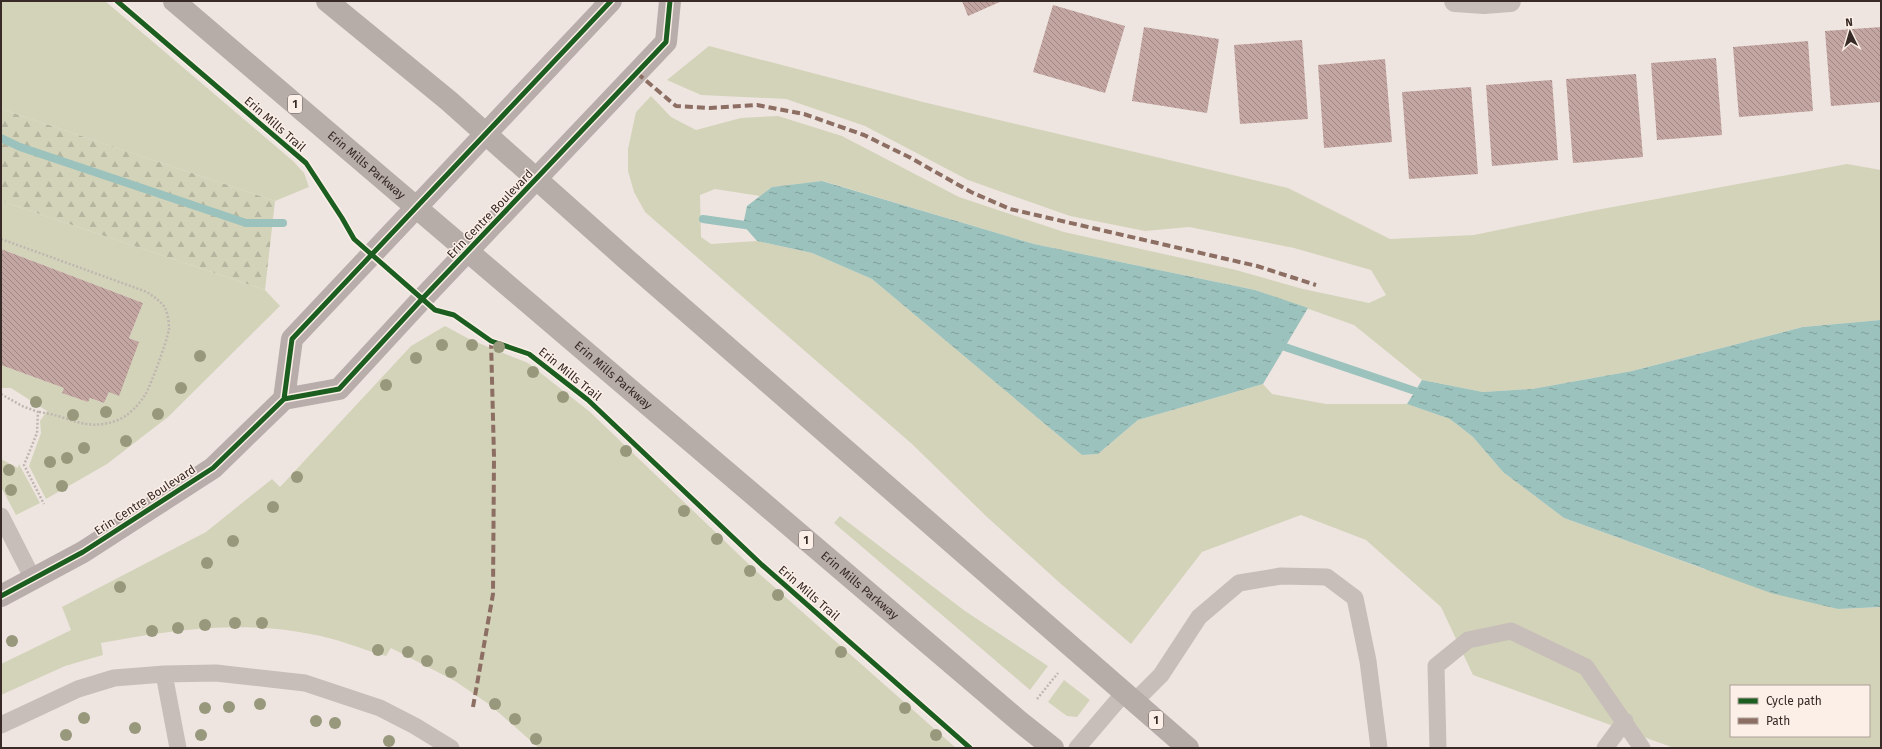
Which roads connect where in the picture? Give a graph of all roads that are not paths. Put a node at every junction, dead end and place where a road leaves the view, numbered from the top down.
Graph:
1 (174, 1) edge
2 (327, 1) edge
3 (610, 1) edge
4 (670, 1) edge
5 (1455, 1) edge
6 (1510, 1) edge
7 (486, 134) junction
8 (537, 180) junction
9 (416, 207) junction
10 (469, 251) junction
11 (284, 399) junction
12 (1, 516) edge
13 (33, 579) junction
14 (1, 596) edge
15 (164, 674) junction
16 (1129, 697) junction
17 (1624, 721) junction
18 (1, 724) edge
19 (178, 748) edge
20 (450, 748) edge
21 (1053, 748) edge
22 (1077, 748) edge
23 (1188, 748) edge
24 (1379, 748) edge
25 (1438, 748) edge
26 (1605, 748) edge
27 (1642, 748) edge

1 - 9 main road, Erin Mills Parkway / 1
2 - 7 main road, 1
3 - 7 street
4 - 8 street, Erin Centre Boulevard
5 - 6 street
7 - 8 main road, 1
7 - 9 street
8 - 10 street, Erin Centre Boulevard
8 - 16 main road, 1
9 - 10 main road, Erin Mills Parkway / 1
9 - 11 street
10 - 11 street, Erin Centre Boulevard
10 - 21 main road, Erin Mills Parkway / 1
11 - 13 street, Erin Centre Boulevard
12 - 13 lane
13 - 14 street, Erin Centre Boulevard
15 - 18 lane
15 - 19 lane
15 - 20 lane
16 - 22 lane
16 - 23 main road, 1
16 - 24 lane
17 - 25 lane
17 - 26 lane
17 - 27 lane

